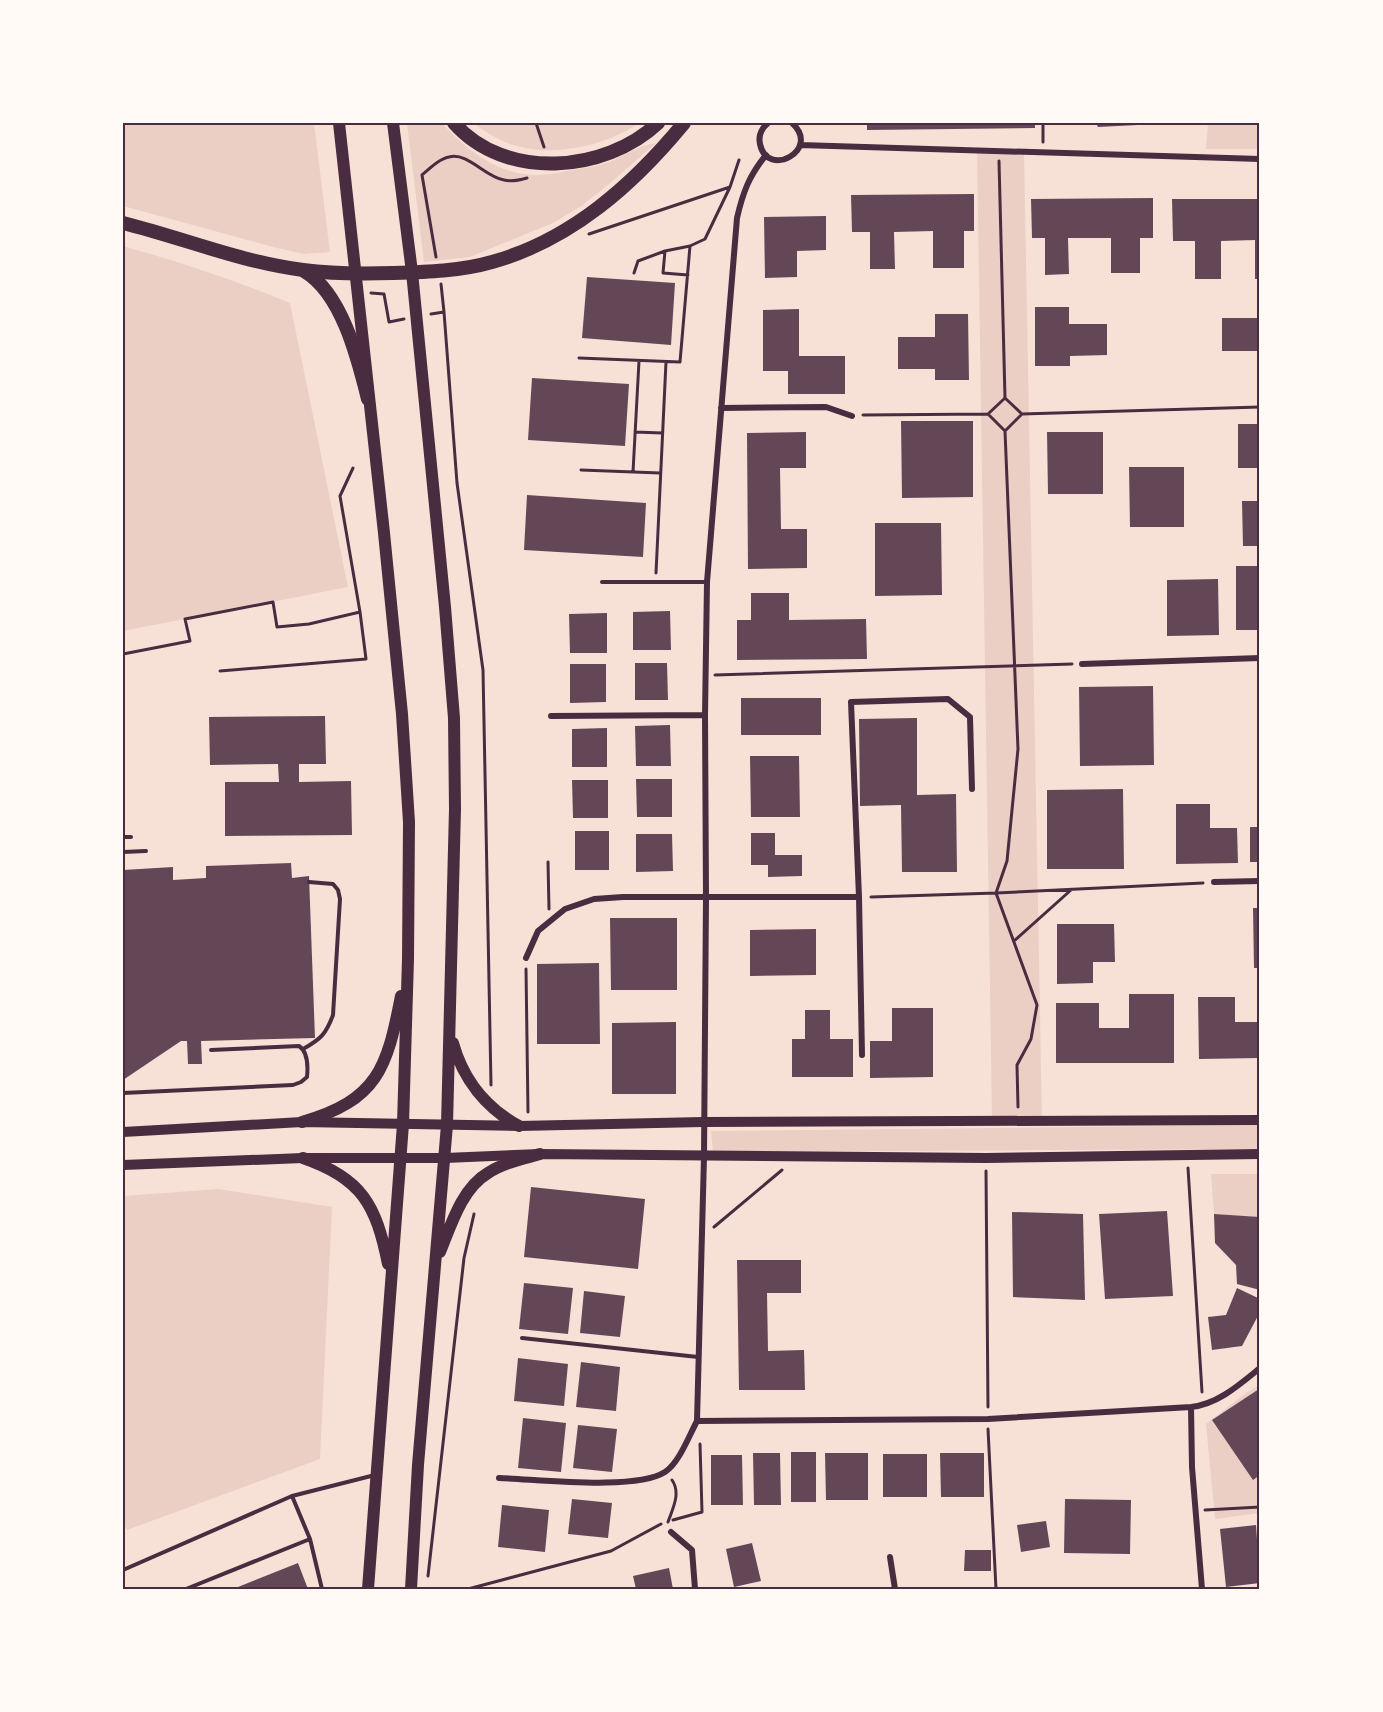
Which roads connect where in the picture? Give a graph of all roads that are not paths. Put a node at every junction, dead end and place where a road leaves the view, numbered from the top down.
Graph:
1 (339, 123) edge
2 (393, 123) edge
3 (453, 123) edge
4 (658, 123) edge
5 (684, 123) edge
6 (768, 123) edge
7 (792, 123) edge
8 (800, 145) junction
9 (766, 155) junction
10 (1260, 159) edge
11 (123, 223) edge
12 (303, 270) junction
13 (412, 272) junction
14 (356, 274) junction
15 (368, 399) junction
16 (721, 408) junction
17 (852, 416) road end
18 (602, 582) dead end
19 (707, 582) junction
20 (1260, 658) edge
21 (1082, 663) road end
22 (705, 715) junction
23 (551, 716) dead end
24 (972, 789) dead end
25 (123, 837) edge
26 (131, 837) dead end
27 (146, 851) dead end
28 (123, 852) edge
29 (1260, 880) edge
30 (309, 882) dead end
31 (1214, 882) road end
32 (706, 897) junction
33 (859, 897) junction
34 (526, 958) road end
35 (408, 959) junction
36 (450, 1031) junction
37 (303, 1049) junction
38 (211, 1050) dead end
39 (862, 1055) dead end
40 (123, 1093) edge
41 (1260, 1120) edge
42 (302, 1122) junction
43 (703, 1122) junction
44 (403, 1124) junction
45 (447, 1125) junction
46 (524, 1126) junction
47 (123, 1132) edge
48 (540, 1154) junction
49 (1260, 1154) edge
50 (401, 1157) junction
51 (704, 1157) junction
52 (303, 1158) junction
53 (445, 1158) junction
54 (123, 1165) edge
55 (435, 1267) junction
56 (391, 1279) junction
57 (522, 1338) dead end
58 (698, 1357) junction
59 (1260, 1368) edge
60 (1191, 1407) junction
61 (697, 1421) junction
62 (375, 1475) junction
63 (499, 1478) dead end
64 (292, 1496) junction
65 (671, 1532) road end
66 (310, 1539) junction
67 (890, 1557) dead end
68 (123, 1570) edge
69 (186, 1589) edge
70 (322, 1589) edge
71 (368, 1589) edge
72 (411, 1589) edge
73 (695, 1589) edge
74 (895, 1589) edge
75 (1203, 1589) edge

1 - 14 main road
2 - 13 main road
3 - 4 highway
5 - 13 highway
6 - 9 street
7 - 8 street
8 - 9 street
8 - 10 street
9 - 16 street
11 - 12 highway
12 - 14 highway
12 - 15 highway
13 - 14 highway
13 - 36 main road
14 - 15 main road
15 - 35 main road
16 - 17 street
16 - 19 street
18 - 19 lane
19 - 22 street
20 - 21 street
22 - 23 street
22 - 32 street
24 - 33 street
25 - 26 lane
27 - 28 lane
29 - 31 street
30 - 37 lane
32 - 33 street
32 - 34 street
32 - 43 street
33 - 39 street
35 - 42 main road
35 - 44 main road
36 - 45 main road
36 - 46 main road
37 - 38 lane
37 - 40 lane
41 - 43 street
42 - 44 street
42 - 47 street
43 - 46 street
43 - 51 street
44 - 45 street
44 - 50 main road
45 - 46 street
45 - 53 main road
48 - 51 street
48 - 53 street
48 - 55 main road
49 - 51 street
50 - 52 street
50 - 53 street
50 - 56 main road
51 - 58 street
52 - 54 street
52 - 56 main road
53 - 55 main road
55 - 72 main road
56 - 62 main road
57 - 58 lane
58 - 61 street
59 - 60 street
60 - 61 street
60 - 75 street
61 - 63 street
62 - 64 lane
62 - 71 main road
64 - 66 lane
64 - 68 lane
65 - 73 street
66 - 69 lane
66 - 70 lane
67 - 74 street

